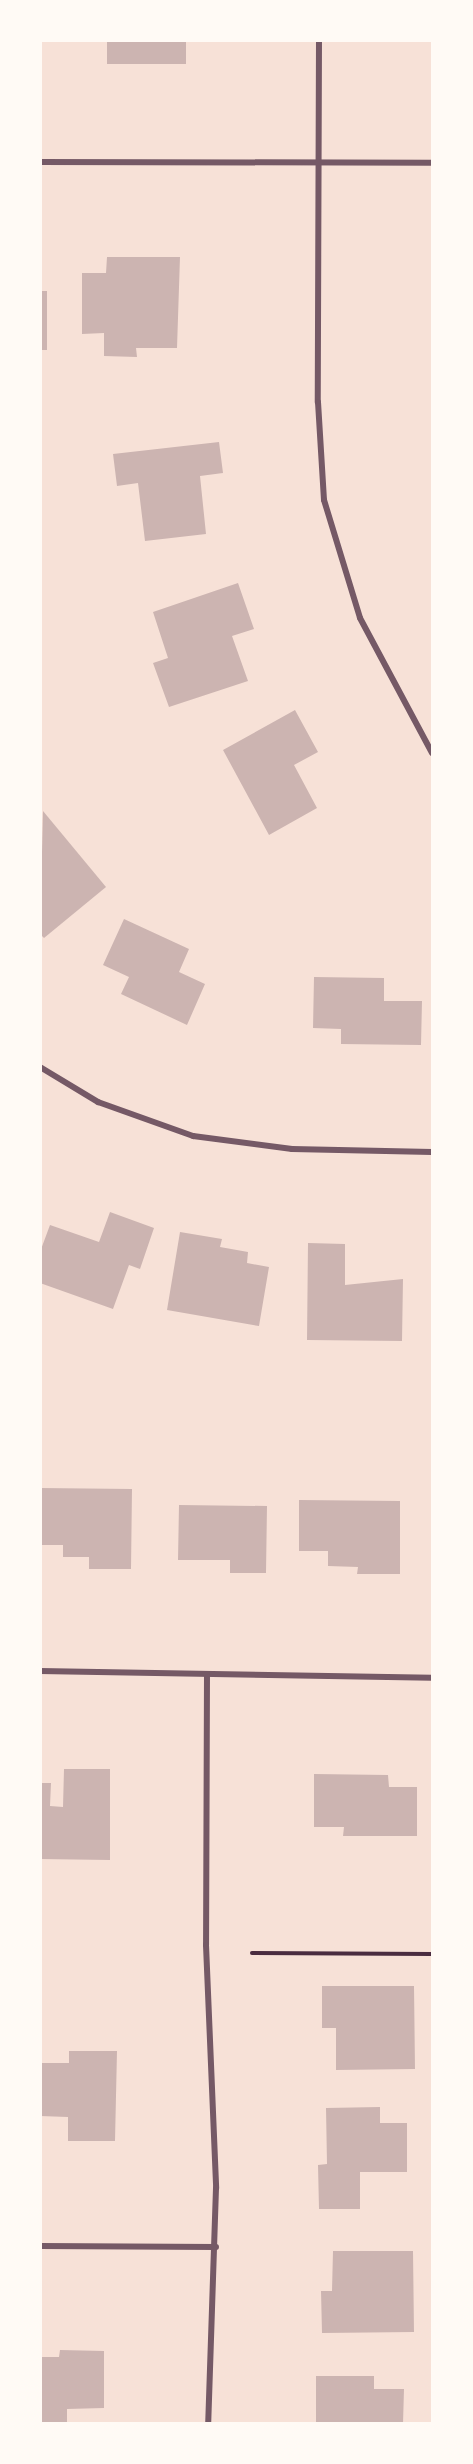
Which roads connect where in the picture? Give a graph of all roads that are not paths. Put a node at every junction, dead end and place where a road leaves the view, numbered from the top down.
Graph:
1 (319, 40) edge
2 (40, 162) edge
3 (319, 162) junction
4 (432, 163) edge
5 (432, 753) edge
6 (40, 1067) edge
7 (432, 1152) edge
8 (40, 1671) edge
9 (207, 1674) junction
10 (432, 1678) edge
11 (40, 2246) edge
12 (216, 2247) junction
13 (208, 2424) edge

1 - 3 street
2 - 3 street
3 - 4 street
3 - 5 street
6 - 7 street
8 - 9 street
9 - 10 street
9 - 12 street
11 - 12 street
12 - 13 street

